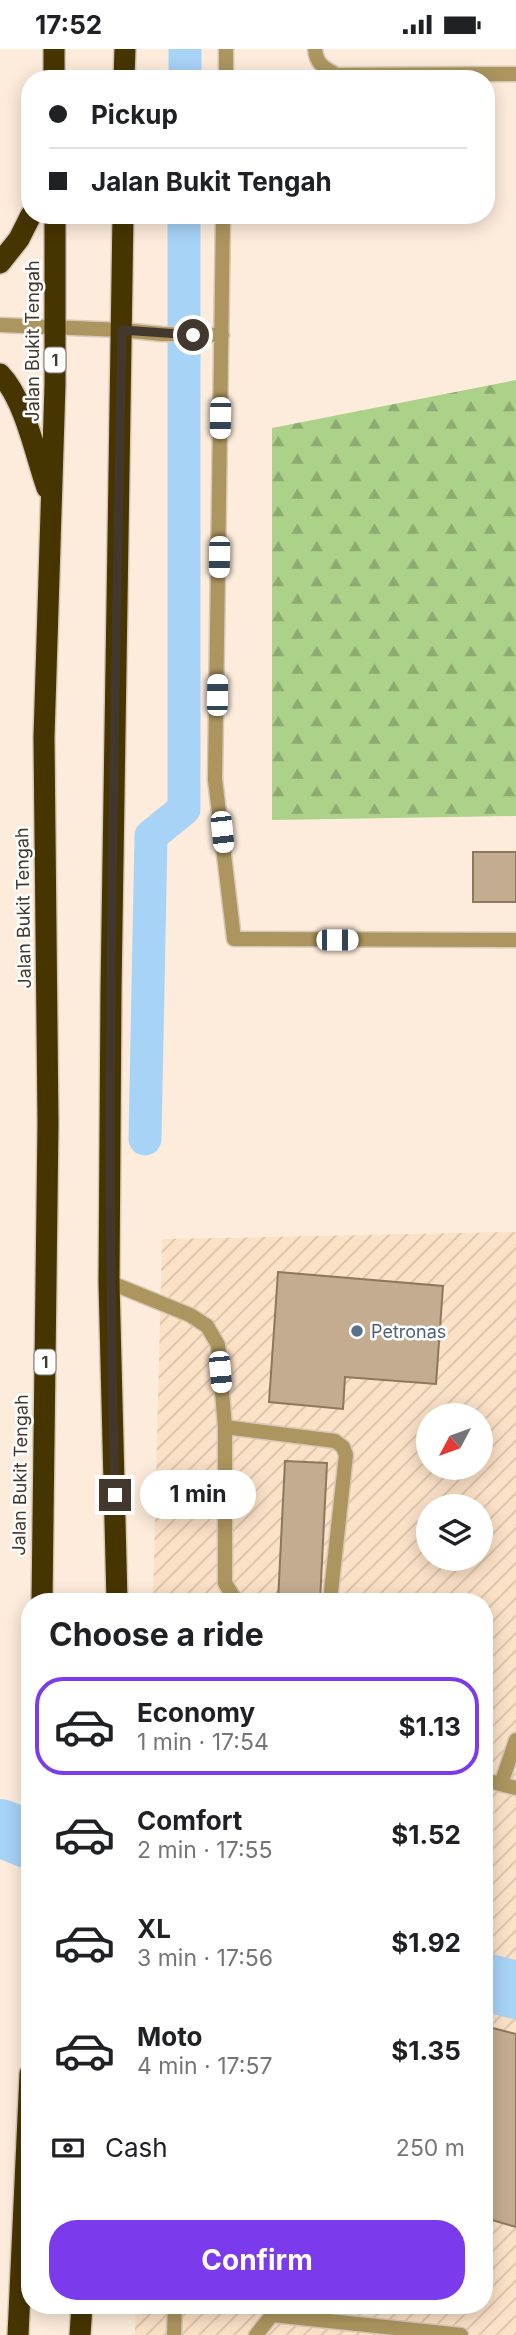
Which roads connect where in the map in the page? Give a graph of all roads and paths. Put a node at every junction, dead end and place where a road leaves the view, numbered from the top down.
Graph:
1 (54, 49) edge
2 (125, 49) edge
3 (226, 49) edge
4 (315, 49) edge
5 (54, 70) edge
6 (124, 70) edge
7 (226, 70) edge
8 (326, 70) edge
9 (495, 74) edge
10 (516, 74) edge
11 (26, 224) edge
12 (55, 224) edge
13 (123, 224) edge
14 (223, 224) edge
15 (0, 263) edge
16 (0, 325) edge
17 (55, 328) junction
18 (122, 330) junction
19 (222, 335) junction
20 (0, 374) edge
21 (52, 504) junction
22 (516, 940) edge
23 (109, 1282) junction
24 (225, 1427) junction
25 (41, 1593) edge
26 (117, 1593) edge
27 (231, 1593) edge
28 (331, 1593) edge
29 (516, 1740) edge
30 (493, 1782) edge
31 (501, 1784) junction
32 (516, 1788) edge
33 (21, 2270) edge
34 (81, 2314) edge
35 (175, 2314) edge
36 (268, 2314) edge
37 (301, 2314) edge
38 (18, 2335) edge
39 (80, 2335) edge
40 (174, 2335) edge
41 (256, 2335) edge
42 (461, 2335) edge

1 - 5 highway
2 - 6 highway
3 - 7 street
4 - 8 street
9 - 10 street
11 - 15 highway
12 - 17 highway, Jalan Bukit Tengah / 1
13 - 18 highway
14 - 19 street
16 - 17 street
17 - 18 street
17 - 21 highway, Jalan Bukit Tengah / 1
18 - 19 street
18 - 23 highway
19 - 22 street
20 - 21 highway
21 - 25 highway, Jalan Bukit Tengah / 1
23 - 24 street
23 - 26 highway
24 - 27 street
24 - 28 street
29 - 31 street
30 - 31 street
31 - 32 street
33 - 38 highway
34 - 39 highway
35 - 40 street
36 - 41 street
37 - 42 street

